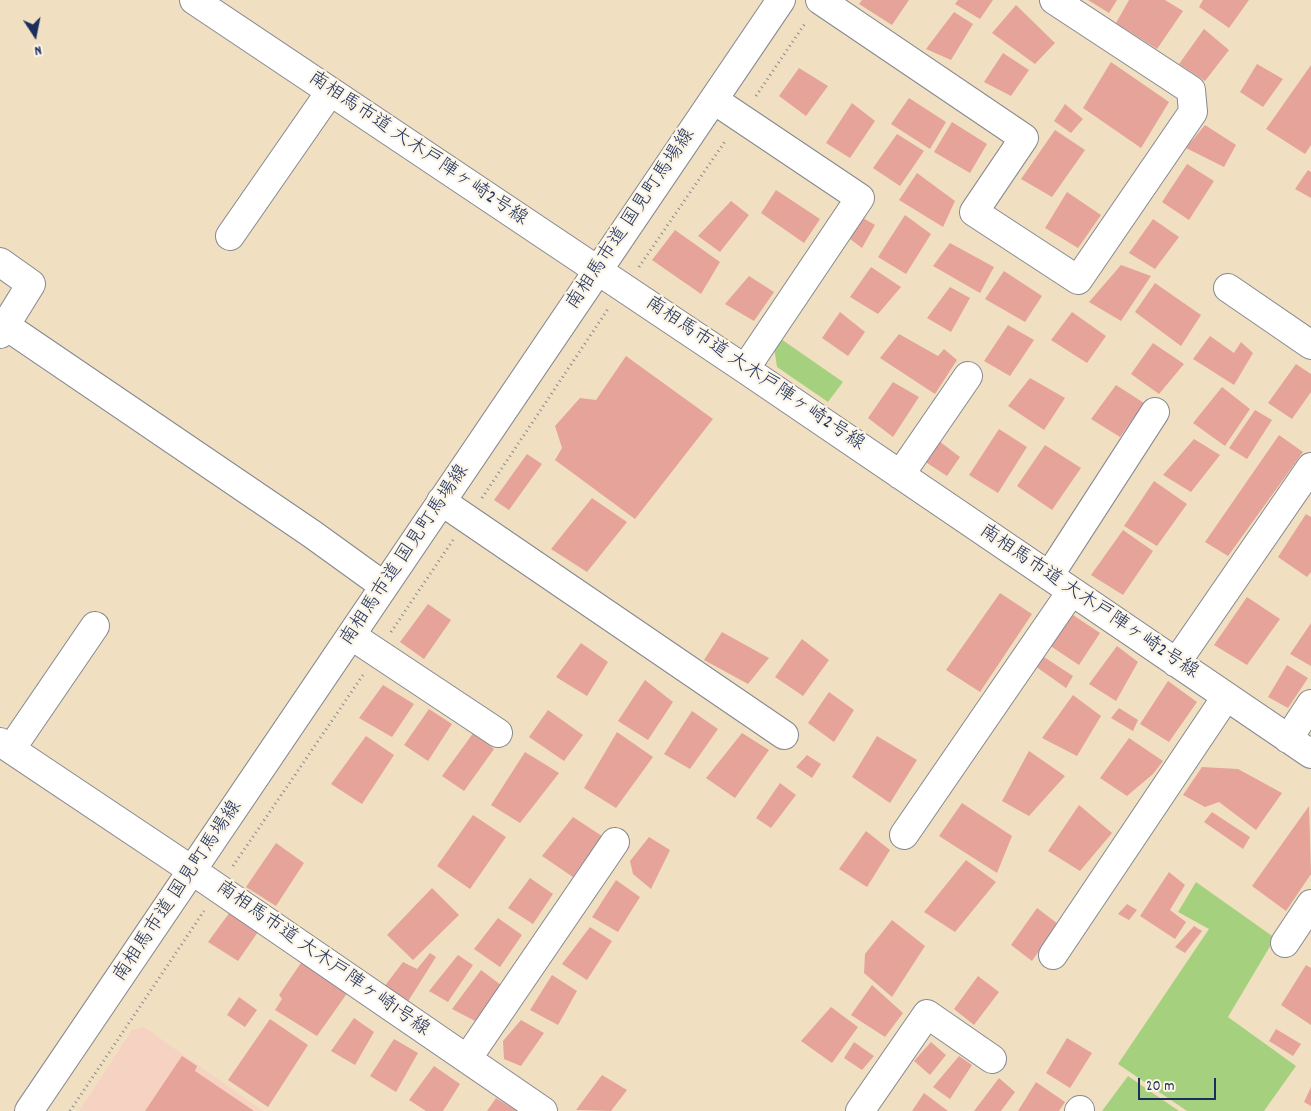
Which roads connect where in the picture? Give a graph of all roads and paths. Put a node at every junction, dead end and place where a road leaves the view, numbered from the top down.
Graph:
1 (194, 0) edge
2 (781, 0) edge
3 (820, 0) edge
4 (1054, 0) edge
5 (330, 92) junction
6 (714, 100) junction
7 (230, 236) dead end
8 (0, 262) edge
9 (597, 270) junction
10 (1228, 288) dead end
11 (614, 300) dead end
12 (3, 330) edge
13 (1311, 344) edge
14 (745, 369) junction
15 (968, 376) dead end
16 (1155, 412) dead end
17 (1311, 467) edge
18 (900, 475) junction
19 (441, 501) junction
20 (467, 519) junction
21 (1049, 576) junction
22 (384, 586) junction
23 (1071, 592) junction
24 (95, 626) dead end
25 (352, 636) junction
26 (377, 652) junction
27 (1176, 663) junction
28 (1226, 697) junction
29 (1311, 704) edge
30 (498, 733) dead end
31 (784, 735) dead end
32 (1288, 739) junction
33 (5, 746) edge
34 (1311, 754) edge
35 (904, 835) dead end
36 (615, 842) dead end
37 (193, 871) junction
38 (218, 888) junction
39 (1311, 904) edge
40 (1285, 943) dead end
41 (1053, 955) dead end
42 (467, 1059) junction
43 (992, 1059) dead end
44 (29, 1111) edge
45 (70, 1111) edge
46 (543, 1111) edge
47 (860, 1111) edge

1 - 5 street, 南相馬市道 大木戸陣ヶ崎2号線
2 - 6 street, 南相馬市道 国見町馬場線
3 - 4 street
5 - 7 street
5 - 9 street, 南相馬市道 大木戸陣ヶ崎2号線
6 - 9 street, 南相馬市道 国見町馬場線
6 - 14 street
8 - 12 street
9 - 14 street, 南相馬市道 大木戸陣ヶ崎2号線
9 - 19 street, 南相馬市道 国見町馬場線
10 - 13 street
11 - 20 path
12 - 22 street
14 - 18 street, 南相馬市道 大木戸陣ヶ崎2号線
15 - 18 street
16 - 21 street
17 - 27 street
18 - 21 street, 南相馬市道 大木戸陣ヶ崎2号線
19 - 20 street
19 - 22 street, 南相馬市道 国見町馬場線
20 - 26 path
20 - 31 street
21 - 23 street, 南相馬市道 大木戸陣ヶ崎2号線
22 - 25 street, 南相馬市道 国見町馬場線
23 - 27 street, 南相馬市道 大木戸陣ヶ崎2号線
23 - 35 street
24 - 33 street
25 - 26 street
25 - 37 street, 南相馬市道 国見町馬場線
26 - 30 street
26 - 38 path
27 - 28 street, 南相馬市道 大木戸陣ヶ崎2号線
28 - 32 street, 南相馬市道 大木戸陣ヶ崎2号線
28 - 41 street
29 - 32 street
32 - 34 street, 南相馬市道 大木戸陣ヶ崎2号線
33 - 37 street, 南相馬市道 大木戸陣ヶ崎1号線
36 - 42 street
37 - 38 street, 南相馬市道 大木戸陣ヶ崎1号線
37 - 44 street, 南相馬市道 国見町馬場線
38 - 42 street, 南相馬市道 大木戸陣ヶ崎1号線
38 - 45 path
39 - 40 street
42 - 46 street, 南相馬市道 大木戸陣ヶ崎1号線
43 - 47 street

